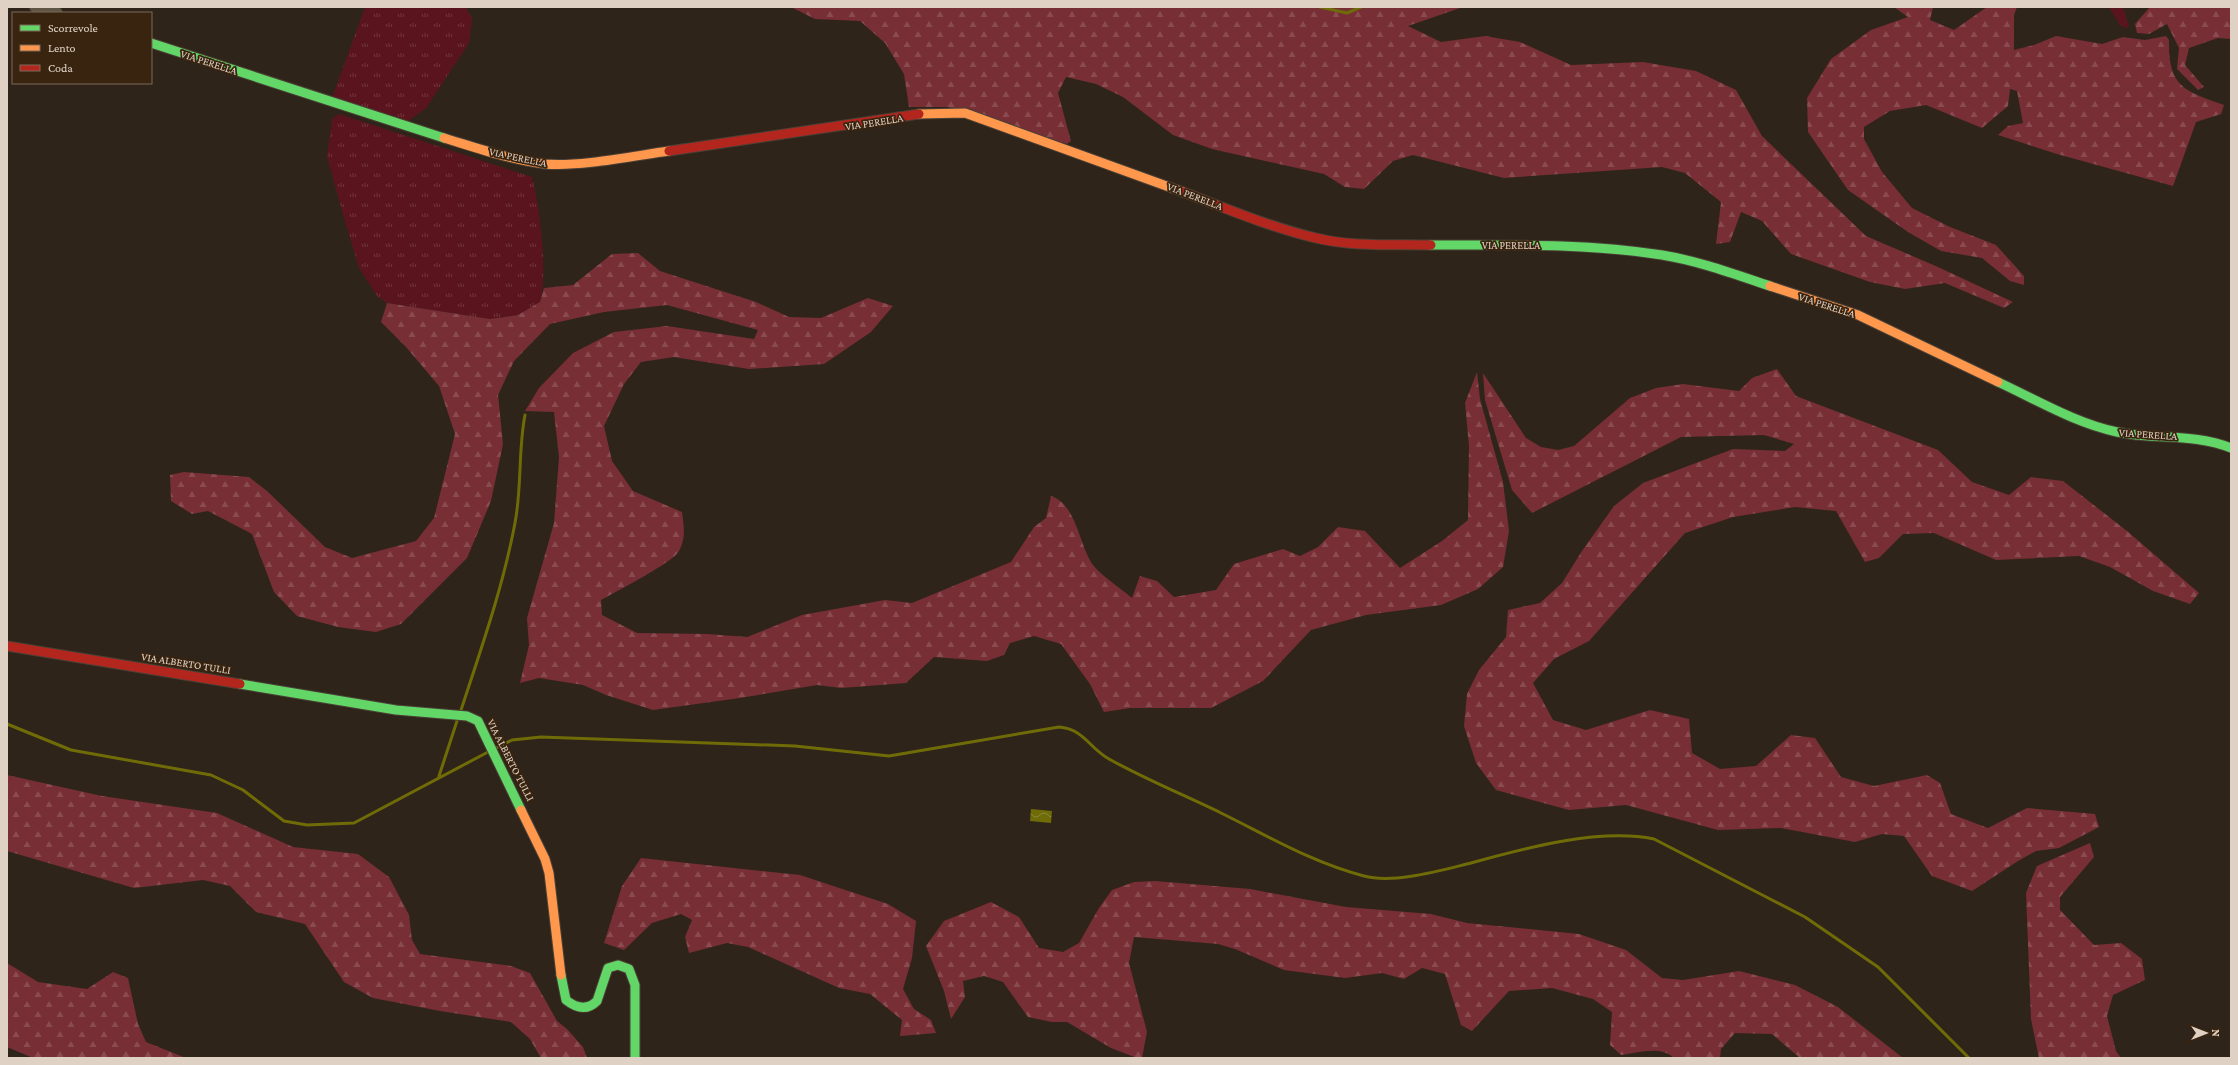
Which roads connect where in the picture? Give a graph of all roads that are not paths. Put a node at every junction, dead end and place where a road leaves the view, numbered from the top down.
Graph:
1 (36, 7) edge
2 (53, 12) edge
3 (152, 43) edge
4 (2231, 448) edge
5 (7, 646) edge
6 (635, 1058) edge

1 - 2 street
3 - 4 street, VIA PERELLA
5 - 6 street, VIA ALBERTO TULLI

